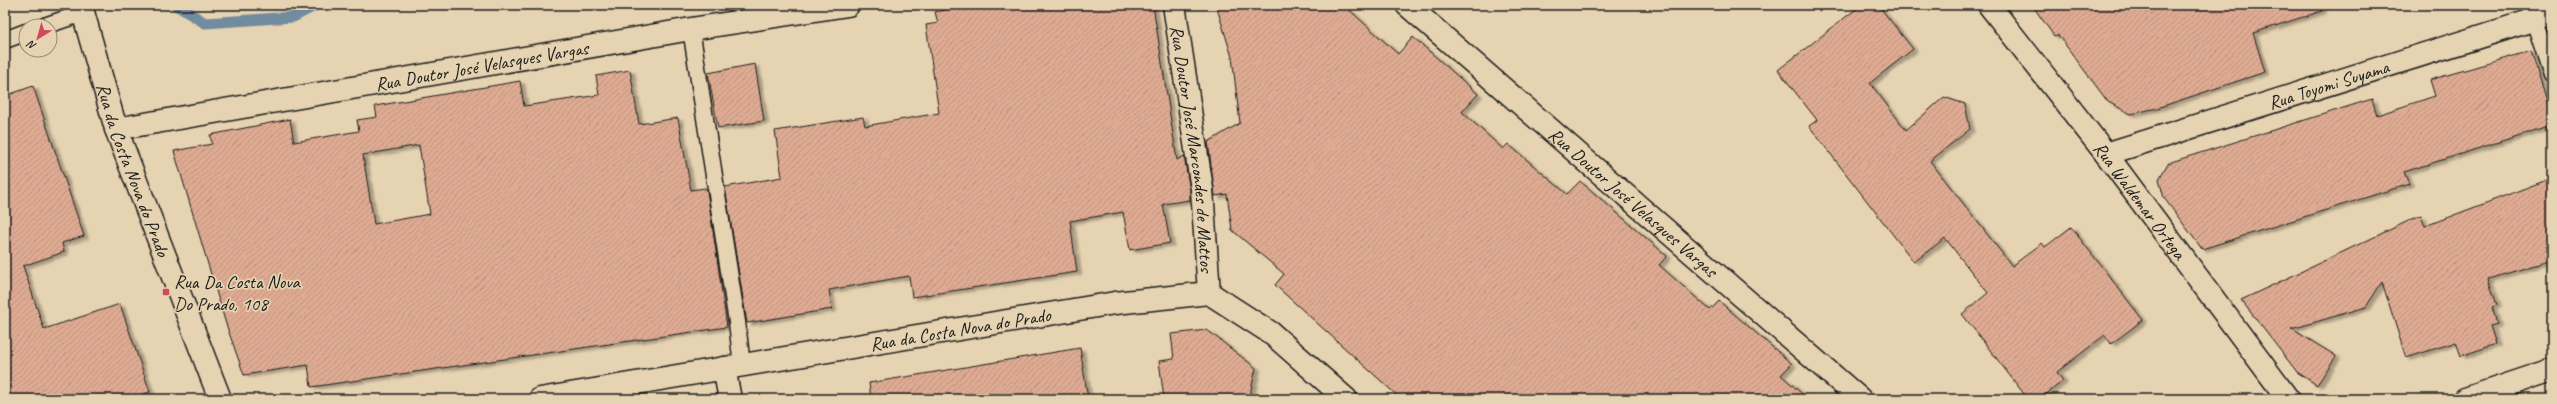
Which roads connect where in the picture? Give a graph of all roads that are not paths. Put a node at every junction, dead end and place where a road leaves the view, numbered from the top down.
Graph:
1 (848, 5) edge
2 (1174, 5) edge
3 (1407, 5) edge
4 (1988, 5) edge
5 (82, 9) edge
6 (2538, 13) edge
7 (58, 20) edge
8 (691, 29) junction
9 (18, 35) edge
10 (5, 40) edge
11 (2552, 75) edge
12 (116, 129) junction
13 (2106, 154) junction
14 (1209, 293) junction
15 (733, 367) junction
16 (2552, 370) edge
17 (220, 399) edge
18 (540, 399) edge
19 (730, 399) edge
20 (1346, 399) edge
21 (1860, 399) edge
22 (2288, 399) edge
23 (2465, 399) edge

1 - 8 street, Rua Doutor José Velasques Vargas
2 - 14 street, Rua Doutor José Marcondes de Mattos
3 - 21 street, Rua Doutor José Velasques Vargas
4 - 13 street, Rua Waldemar Ortega
5 - 7 lane
5 - 12 street, Rua da Costa Nova do Prado
6 - 11 lane
6 - 13 street, Rua Toyomi Suyama
8 - 12 street, Rua Doutor José Velasques Vargas
8 - 15 lane
9 - 10 lane
12 - 17 street, Rua da Costa Nova do Prado
13 - 22 street, Rua Waldemar Ortega
14 - 15 street, Rua da Costa Nova do Prado
14 - 20 street
15 - 18 street, Rua da Costa Nova do Prado
15 - 19 street
16 - 23 street

